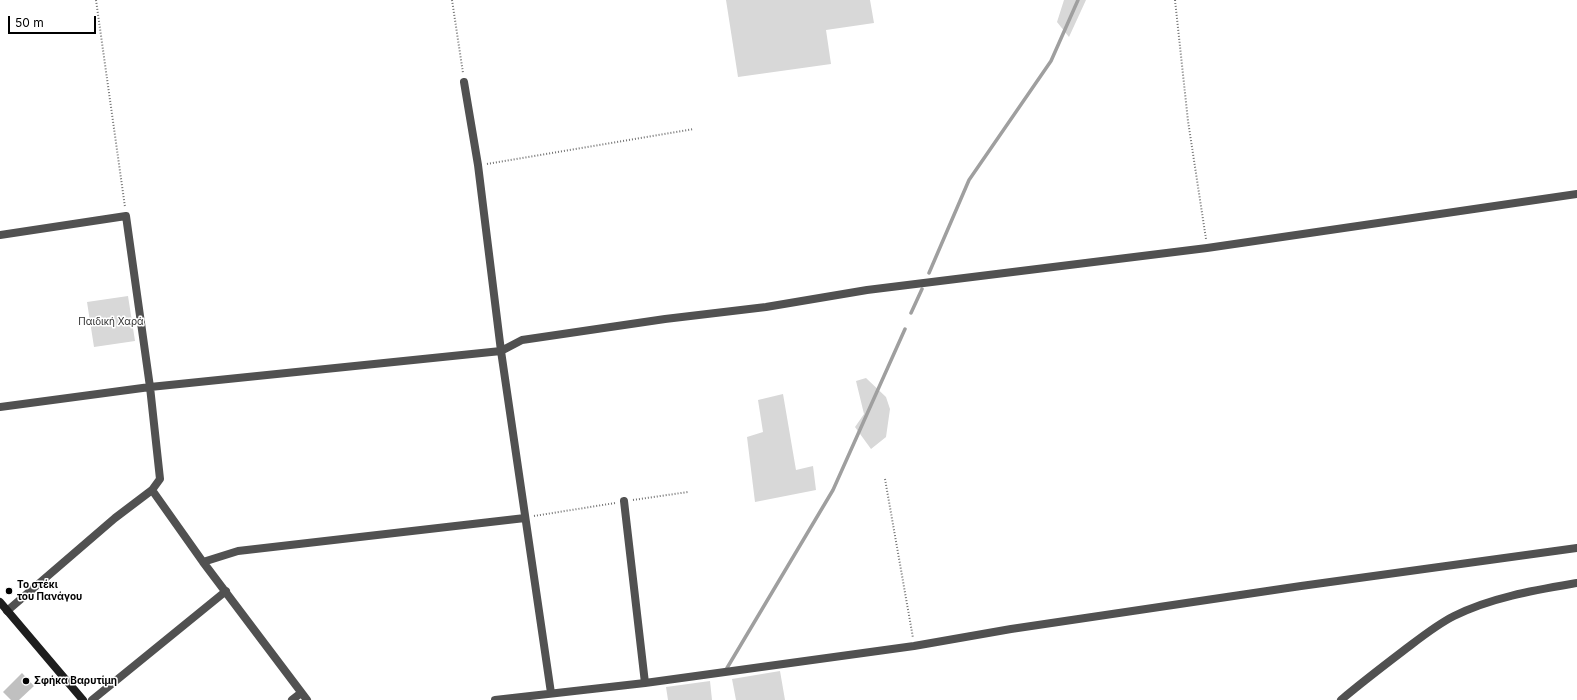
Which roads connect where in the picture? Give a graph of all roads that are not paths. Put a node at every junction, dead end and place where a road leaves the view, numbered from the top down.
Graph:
1 (464, 82) road end
2 (1577, 194) edge
3 (0, 235) edge
4 (502, 351) junction
5 (150, 387) junction
6 (0, 407) edge
7 (152, 490) junction
8 (624, 501) road end
9 (525, 518) junction
10 (1577, 548) edge
11 (203, 562) junction
12 (1577, 583) edge
13 (226, 591) junction
14 (0, 602) edge
15 (7, 611) junction
16 (644, 683) junction
17 (301, 693) junction
18 (551, 693) junction
19 (83, 700) edge
20 (92, 700) edge
21 (292, 700) edge
22 (307, 700) edge
23 (495, 700) edge
24 (1341, 700) edge

1 - 4 street
2 - 4 street
3 - 5 street
4 - 5 street
4 - 9 street
5 - 6 street
5 - 7 street
7 - 11 street
7 - 15 street
8 - 16 street
9 - 11 street
9 - 18 street
10 - 16 street
11 - 13 street
12 - 24 street
13 - 17 street
13 - 20 street
14 - 15 main road
15 - 19 main road
16 - 18 street
17 - 21 street
17 - 22 street
18 - 23 street

